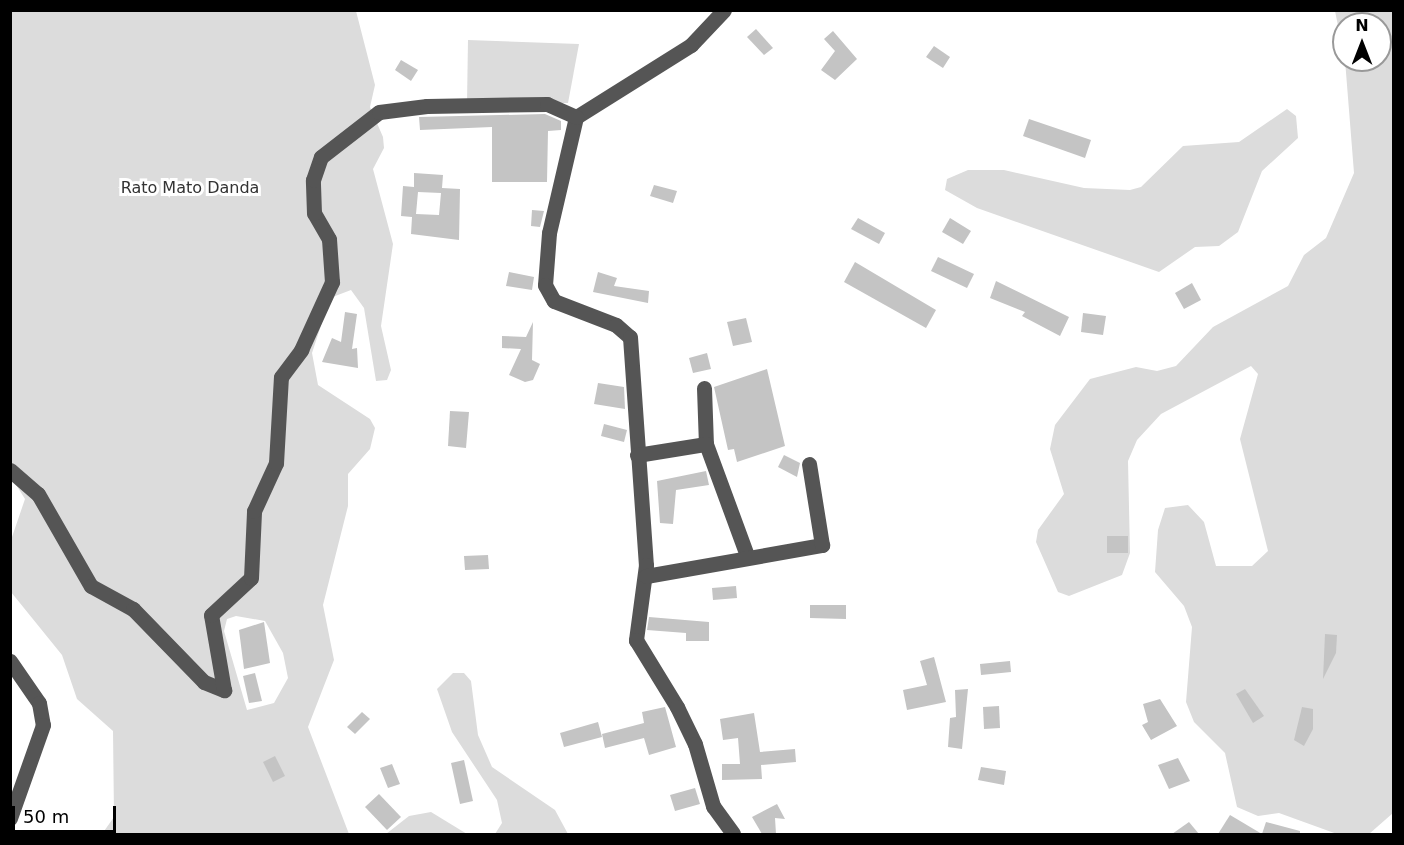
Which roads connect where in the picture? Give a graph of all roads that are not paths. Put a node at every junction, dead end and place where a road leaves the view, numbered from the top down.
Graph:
1 (724, 10) edge
2 (576, 117) junction
3 (704, 388) dead end
4 (706, 444) junction
5 (637, 455) junction
6 (809, 464) dead end
7 (10, 470) edge
8 (748, 558) junction
9 (646, 576) junction
10 (10, 661) edge
11 (10, 818) edge
12 (733, 834) edge

1 - 2 street
2 - 5 street
2 - 7 street
3 - 4 street
4 - 5 street
4 - 8 street
5 - 9 street
6 - 8 street
8 - 9 street
9 - 12 street
10 - 11 street

